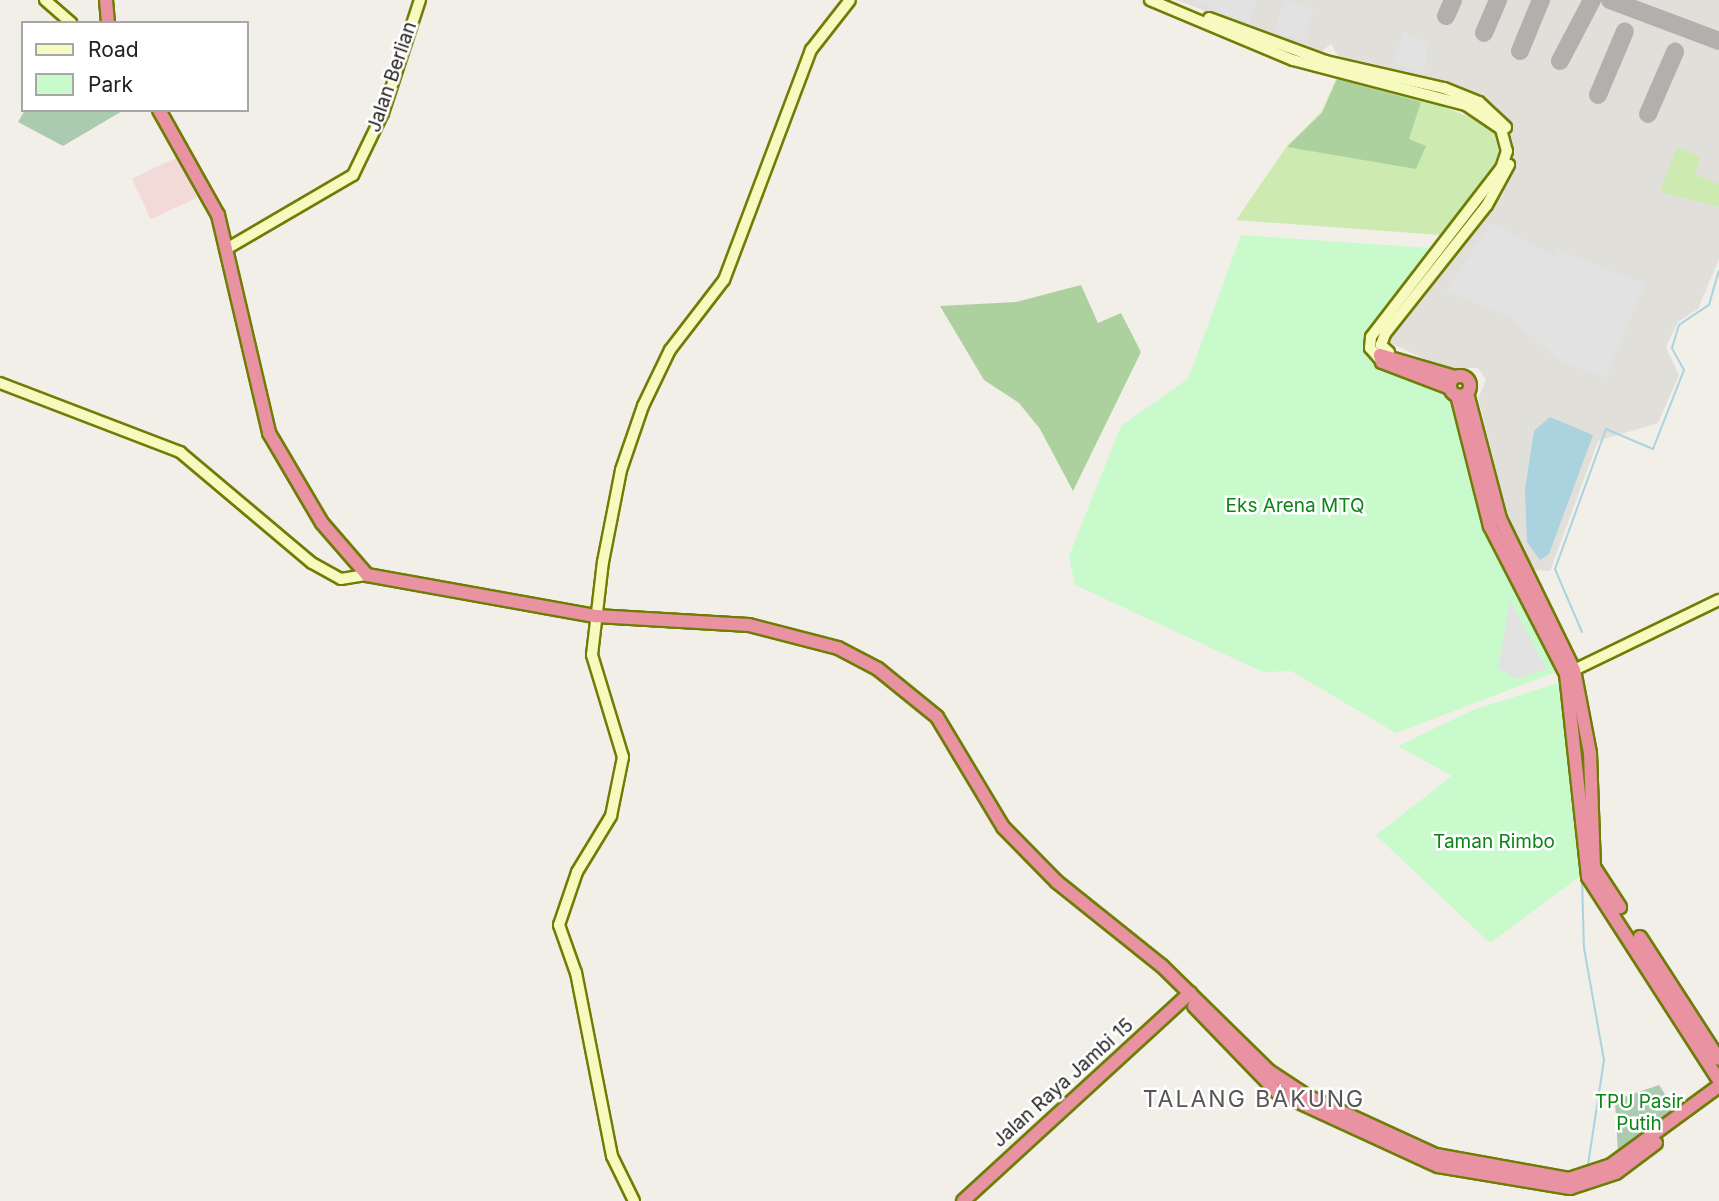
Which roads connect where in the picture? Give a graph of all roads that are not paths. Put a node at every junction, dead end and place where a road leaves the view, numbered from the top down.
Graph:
1 (45, 0) edge
2 (106, 0) edge
3 (420, 0) edge
4 (850, 0) edge
5 (1150, 0) edge
6 (1163, 0) edge
7 (69, 21) edge
8 (108, 21) edge
9 (1294, 56) junction
10 (160, 112) edge
11 (228, 248) junction
12 (1385, 357) joint
13 (0, 383) edge
14 (1457, 388) junction
15 (366, 575) junction
16 (1719, 600) edge
17 (596, 616) junction
18 (1574, 670) junction
19 (1584, 753) junction
20 (1186, 993) junction
21 (1719, 1059) edge
22 (1719, 1080) edge
23 (1719, 1086) edge
24 (1719, 1095) edge
25 (1523, 1178) junction
26 (634, 1201) edge
27 (963, 1201) edge

1 - 7 street
2 - 8 highway
3 - 11 street, Jalan Berlian
4 - 17 street
5 - 9 street
6 - 9 street
9 - 12 street
10 - 11 highway
11 - 15 highway
12 - 14 highway
13 - 15 street
14 - 18 highway
14 - 19 highway
15 - 17 highway
16 - 18 street
17 - 20 highway
17 - 26 street
18 - 19 highway
19 - 21 highway
19 - 22 highway
20 - 25 highway
20 - 27 highway, Jalan Raya Jambi 15
23 - 25 highway
24 - 25 highway

